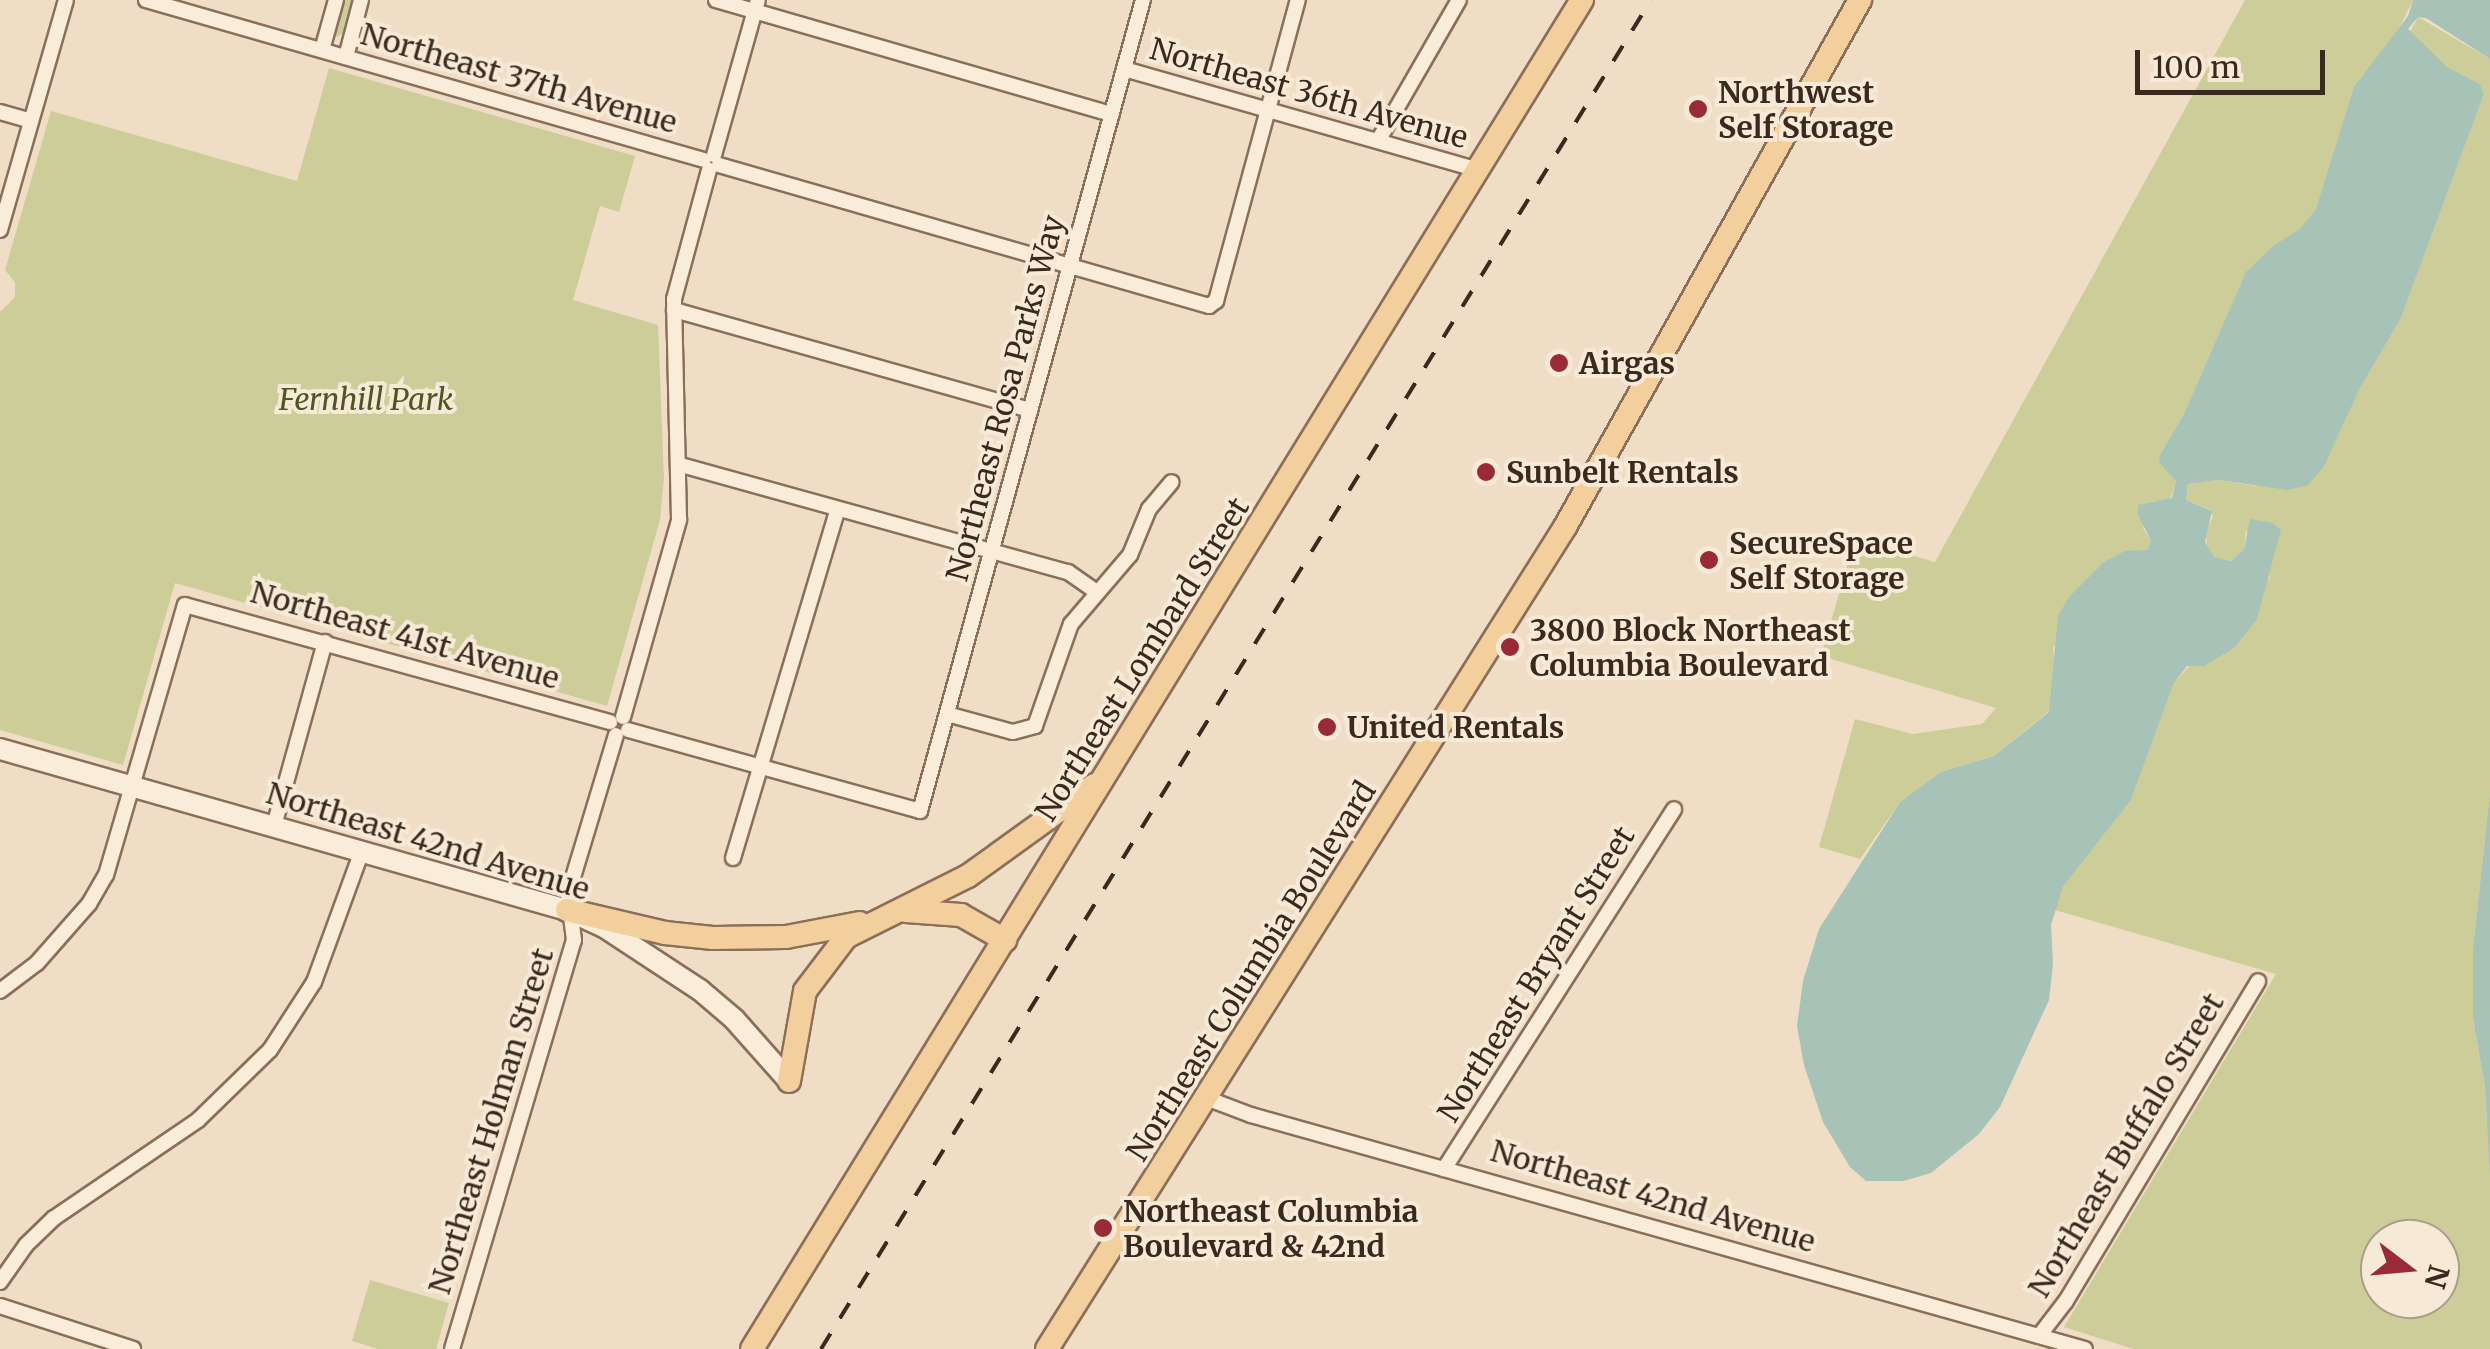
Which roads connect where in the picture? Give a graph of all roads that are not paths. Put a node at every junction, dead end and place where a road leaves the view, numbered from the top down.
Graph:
1 (66, 0) edge
2 (146, 0) edge
3 (336, 0) edge
4 (361, 0) edge
5 (716, 0) edge
6 (1143, 0) edge
7 (1298, 0) edge
8 (1459, 0) edge
9 (1582, 0) edge
10 (1860, 0) edge
11 (756, 6) edge
12 (322, 50) junction
13 (346, 57) junction
14 (1124, 70) junction
15 (1268, 109) junction
16 (0, 112) edge
17 (1112, 114) junction
18 (31, 121) junction
19 (1379, 140) junction
20 (712, 163) junction
21 (1478, 170) junction
22 (0, 230) edge
23 (1070, 266) junction
24 (674, 310) junction
25 (1030, 410) junction
26 (681, 465) junction
27 (1172, 482) dead end
28 (838, 508) junction
29 (992, 551) junction
30 (1097, 592) junction
31 (324, 642) junction
32 (947, 714) junction
33 (619, 726) junction
34 (0, 749) edge
35 (761, 767) junction
36 (1106, 775) junction
37 (133, 786) junction
38 (1674, 809) dead end
39 (920, 811) joint
40 (274, 826) junction
41 (362, 851) junction
42 (733, 858) dead end
43 (567, 910) junction
44 (878, 918) junction
45 (1005, 940) junction
46 (2258, 981) dead end
47 (0, 992) edge
48 (789, 1081) joint
49 (1206, 1098) junction
50 (1444, 1169) junction
51 (0, 1282) edge
52 (0, 1306) edge
53 (2039, 1336) junction
54 (133, 1349) edge
55 (452, 1349) edge
56 (752, 1349) edge
57 (1047, 1349) edge
58 (2085, 1349) edge

1 - 18 street
2 - 12 street, Northeast 37th Avenue
3 - 12 street
4 - 13 street
5 - 11 street
6 - 14 street, Northeast Rosa Parks Way
7 - 15 street
8 - 19 street
9 - 21 main road, Northeast Lombard Street
10 - 49 main road, Northeast Columbia Boulevard
11 - 17 street
11 - 20 street, Northeast Holman Street
12 - 13 street, Northeast 37th Avenue
13 - 20 street, Northeast 37th Avenue
14 - 15 street, Northeast 36th Avenue
14 - 17 street, Northeast Rosa Parks Way
15 - 19 street, Northeast 36th Avenue
15 - 23 street, Northeast 37th Avenue
16 - 18 street
17 - 23 street, Northeast Rosa Parks Way
18 - 22 street
19 - 21 street, Northeast 36th Avenue
20 - 23 street, Northeast 37th Avenue
20 - 24 street, Northeast Holman Street
21 - 36 main road, Northeast Lombard Street
23 - 25 street, Northeast Rosa Parks Way
24 - 25 street
24 - 26 street, Northeast Holman Street
25 - 29 street, Northeast Rosa Parks Way
26 - 28 street
26 - 33 street, Northeast Holman Street
27 - 30 street
28 - 29 street
28 - 35 street
29 - 30 street
29 - 32 street, Northeast Rosa Parks Way
30 - 32 street
31 - 33 street, Northeast 41st Avenue
31 - 37 street, Northeast 41st Avenue
31 - 40 street
32 - 39 street, Northeast Rosa Parks Way
33 - 35 street, Northeast 41st Avenue
33 - 43 street, Northeast Holman Street
34 - 37 street, Northeast 42nd Avenue
35 - 39 street, Northeast 41st Avenue
35 - 42 street
36 - 44 main road
36 - 45 main road, Northeast Lombard Street
37 - 40 street, Northeast 42nd Avenue
37 - 47 street
38 - 50 street, Northeast Bryant Street
40 - 41 street, Northeast 42nd Avenue
41 - 43 street, Northeast 42nd Avenue
41 - 51 street
43 - 44 main road
43 - 48 street, Northeast 42nd Avenue
43 - 55 street, Northeast Holman Street
44 - 45 main road
44 - 48 main road
45 - 56 main road, Northeast Lombard Street
46 - 53 street, Northeast Buffalo Street
49 - 50 street, Northeast 42nd Avenue
49 - 57 main road, Northeast Columbia Boulevard
50 - 53 street, Northeast 42nd Avenue
52 - 54 street
53 - 58 street, Northeast 42nd Avenue

